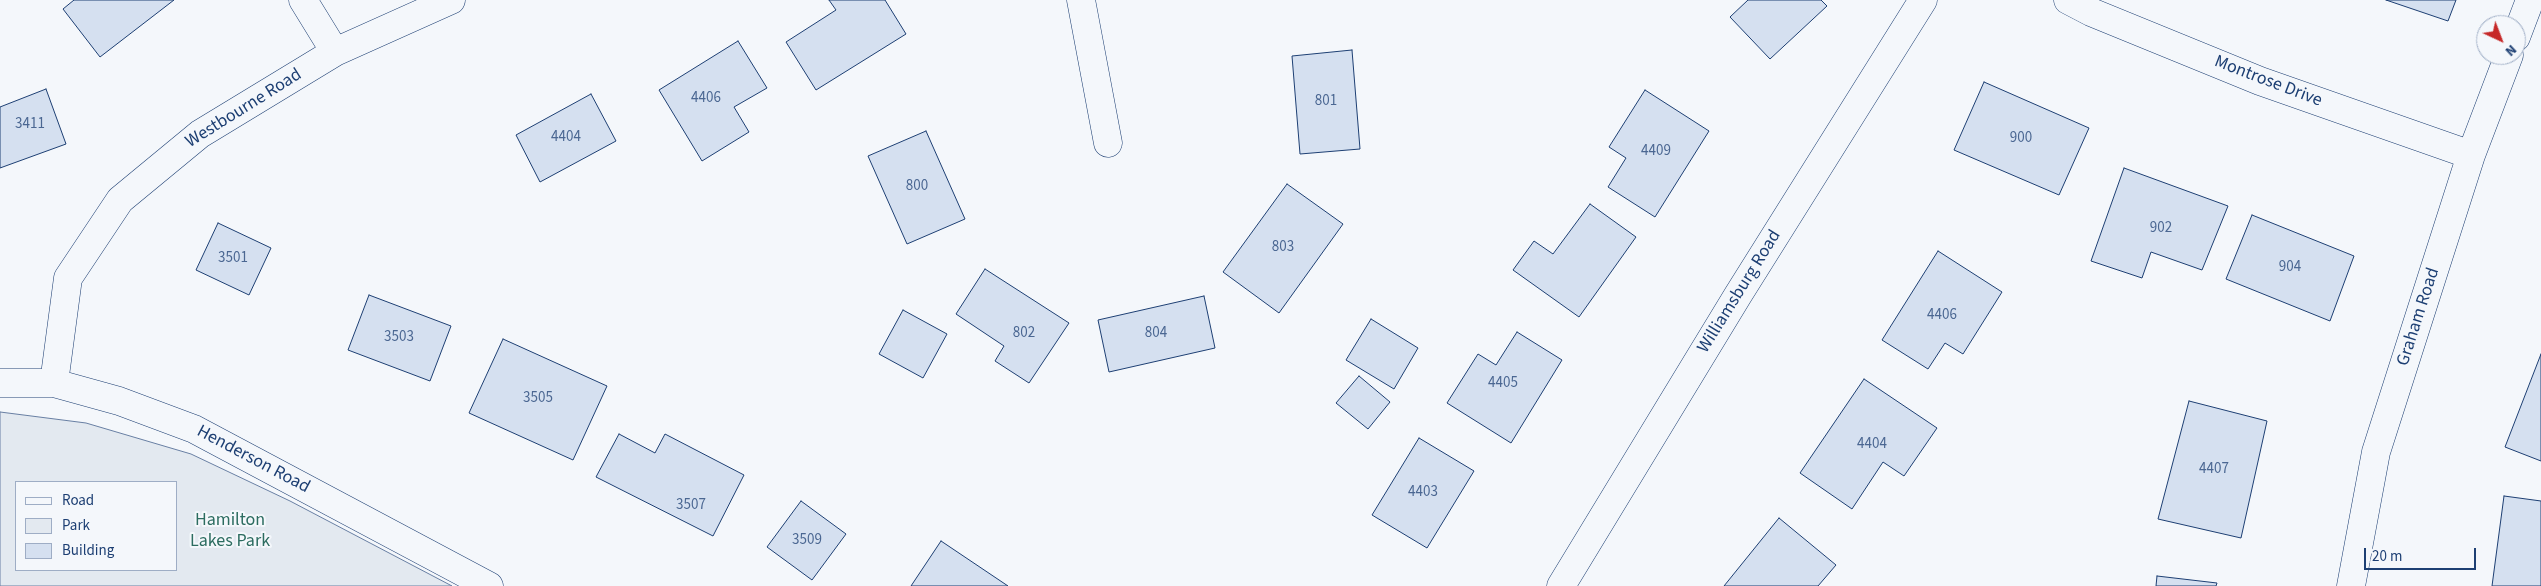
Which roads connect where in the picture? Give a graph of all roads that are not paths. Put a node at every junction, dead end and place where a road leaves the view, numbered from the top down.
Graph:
1 (304, 0) edge
2 (450, 0) edge
3 (1081, 0) edge
4 (1923, 0) edge
5 (2068, 0) edge
6 (2530, 0) edge
7 (2524, 15) edge
8 (335, 52) junction
9 (2505, 65) edge
10 (1108, 143) dead end
11 (2471, 155) junction
12 (0, 383) edge
13 (54, 383) junction
14 (489, 586) edge
15 (1561, 586) edge
16 (2351, 586) edge

1 - 8 street
2 - 8 street, Westbourne Road
3 - 10 street
4 - 15 street, Williamsburg Road
5 - 11 street, Montrose Drive
6 - 7 street
8 - 13 street, Westbourne Road
9 - 11 street, Graham Road
11 - 16 street, Graham Road
12 - 13 street, Henderson Road
13 - 14 street, Henderson Road

